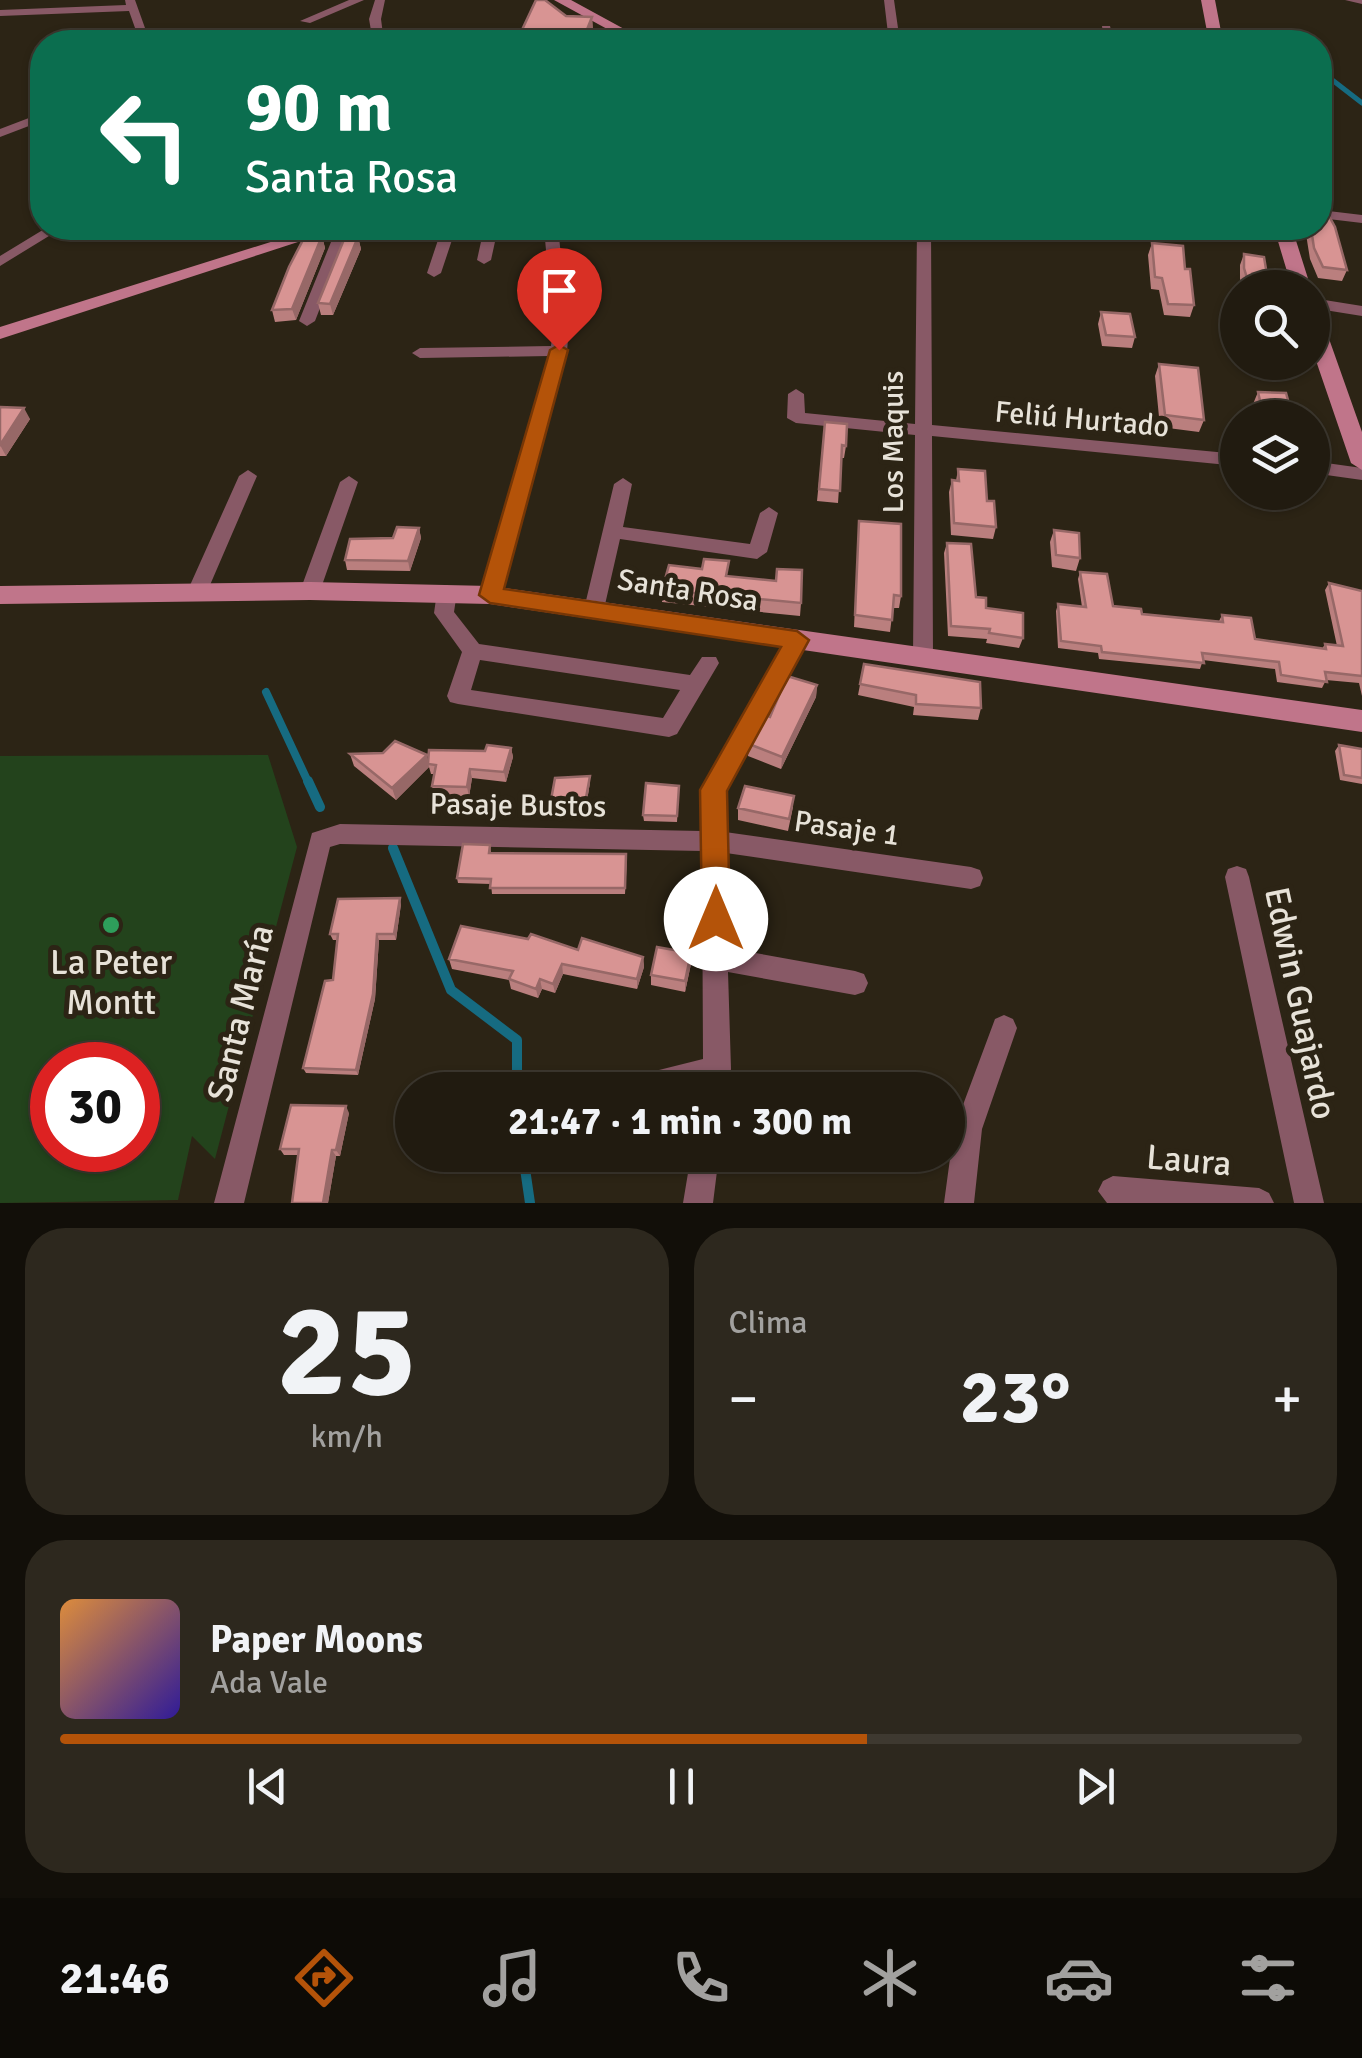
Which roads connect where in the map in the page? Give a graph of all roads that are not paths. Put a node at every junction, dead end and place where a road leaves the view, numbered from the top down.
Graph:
1 (358, 0) edge
2 (380, 0) edge
3 (562, 0) edge
4 (889, 0) edge
5 (1208, 0) edge
6 (1350, 0) edge
7 (1362, 1) edge
8 (130, 4) edge
9 (34, 5) edge
10 (0, 13) edge
11 (306, 22) dead end
12 (140, 30) edge
13 (377, 30) edge
14 (618, 30) edge
15 (893, 30) edge
16 (1214, 30) edge
17 (30, 122) edge
18 (0, 133) edge
19 (1332, 215) edge
20 (1362, 219) edge
21 (36, 240) edge
22 (293, 240) edge
23 (338, 240) edge
24 (445, 240) edge
25 (488, 240) edge
26 (552, 240) edge
27 (924, 240) edge
28 (1287, 240) edge
29 (484, 260) dead end
30 (0, 262) edge
31 (1296, 270) edge
32 (434, 273) dead end
33 (1330, 305) edge
34 (1362, 311) edge
35 (307, 320) dead end
36 (0, 334) edge
37 (559, 350) junction
38 (420, 353) dead end
39 (1330, 371) edge
40 (796, 394) dead end
41 (922, 433) junction
42 (1220, 458) edge
43 (1362, 463) edge
44 (1330, 470) edge
45 (1362, 474) edge
46 (248, 476) dead end
47 (349, 482) dead end
48 (623, 484) dead end
49 (769, 513) dead end
50 (613, 532) junction
51 (310, 591) junction
52 (197, 592) junction
53 (448, 592) junction
54 (0, 595) edge
55 (490, 595) junction
56 (594, 609) junction
57 (797, 640) junction
58 (473, 651) junction
59 (924, 656) junction
60 (708, 663) dead end
61 (695, 684) junction
62 (1362, 720) edge
63 (320, 840) joint
64 (715, 840) junction
65 (1237, 877) dead end
66 (971, 878) dead end
67 (716, 958) junction
68 (855, 983) dead end
69 (1004, 1028) dead end
70 (716, 1072) edge
71 (703, 1172) edge
72 (1113, 1191) dead end
73 (229, 1203) edge
74 (698, 1203) edge
75 (958, 1203) edge
76 (1259, 1203) edge
77 (1309, 1203) edge

1 - 11 street
2 - 13 street
3 - 14 street
4 - 15 street
5 - 16 street
6 - 7 street
8 - 9 street
8 - 12 street
9 - 10 street
17 - 18 street
19 - 20 street
21 - 30 street
22 - 36 street
23 - 35 street
24 - 32 street
25 - 29 street
26 - 37 street
27 - 41 street, Los Maquis
28 - 31 street
33 - 34 street
37 - 38 street
37 - 55 street
39 - 43 street
40 - 41 street, Feliú Hurtado
41 - 42 street, Feliú Hurtado
41 - 59 street, Los Maquis
44 - 45 street
46 - 52 street
47 - 51 street
48 - 50 street
49 - 50 street
50 - 56 street
51 - 52 street, Santa Rosa
51 - 53 street, Santa Rosa
52 - 54 street, Santa Rosa
53 - 55 street, Santa Rosa
53 - 58 street
55 - 56 street, Santa Rosa
56 - 57 street, Santa Rosa
57 - 59 street, Santa Rosa
57 - 64 street
58 - 61 street
58 - 61 street
59 - 62 street, Santa Rosa
60 - 61 street
63 - 64 street, Pasaje Bustos
63 - 73 street, Santa María
64 - 66 street, Pasaje 1
64 - 67 street
65 - 77 street, Edwin Guajardo
67 - 68 street
67 - 70 street
69 - 75 street
71 - 74 street
72 - 76 street, Laura

